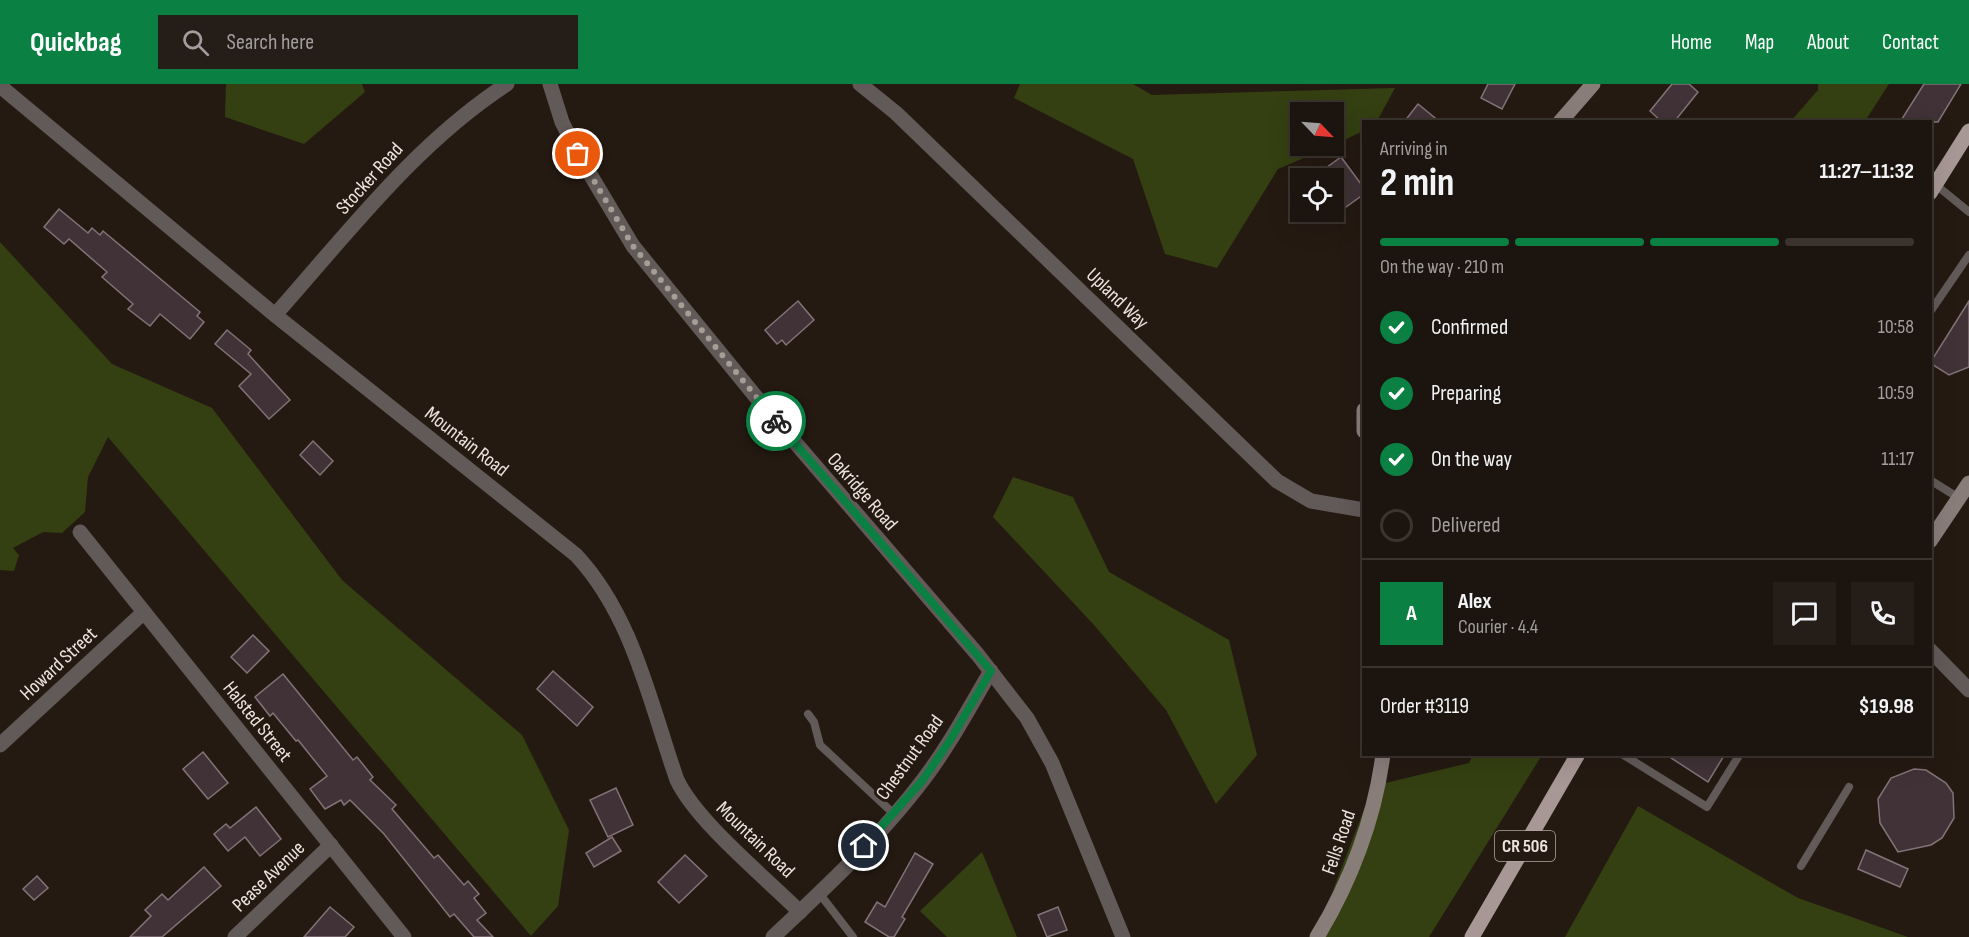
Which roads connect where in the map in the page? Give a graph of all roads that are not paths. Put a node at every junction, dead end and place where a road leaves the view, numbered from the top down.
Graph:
1 (507, 84) edge
2 (550, 84) edge
3 (860, 84) edge
4 (1593, 84) edge
5 (0, 86) edge
6 (1562, 120) edge
7 (1969, 131) edge
8 (1933, 189) edge
9 (1969, 212) edge
10 (1969, 255) edge
11 (1932, 309) edge
12 (275, 315) junction
13 (1932, 481) edge
14 (1969, 483) edge
15 (1959, 498) junction
16 (1362, 510) edge
17 (80, 532) dead end
18 (1932, 538) edge
19 (144, 612) junction
20 (1932, 652) edge
21 (991, 671) junction
22 (1969, 690) edge
23 (808, 714) dead end
24 (0, 745) edge
25 (1383, 756) edge
26 (1577, 756) edge
27 (1625, 756) edge
28 (1739, 756) edge
29 (1849, 787) dead end
30 (894, 814) junction
31 (330, 845) junction
32 (1800, 866) dead end
33 (819, 893) junction
34 (800, 912) junction
35 (235, 937) edge
36 (404, 937) edge
37 (773, 937) edge
38 (853, 937) edge
39 (1123, 937) edge
40 (1317, 937) edge
41 (1472, 937) edge

1 - 12 street, Stocker Road
2 - 21 street, Oakridge Road
3 - 16 street, Upland Way
4 - 6 street
5 - 12 street, Mountain Road
7 - 8 main road
8 - 9 lane
10 - 11 lane
12 - 34 street, Mountain Road
13 - 15 lane
14 - 15 street
15 - 18 street
17 - 19 street, Halsted Street
19 - 24 street, Howard Street
19 - 31 street, Halsted Street
20 - 22 street
21 - 30 street, Chestnut Road
21 - 39 street, Oakridge Road
23 - 30 lane
25 - 40 street, Fells Road
26 - 41 main road, CR 506
27 - 28 lane
29 - 32 lane
30 - 33 street, Chestnut Road
31 - 35 street, Pease Avenue
31 - 36 street, Halsted Street
33 - 34 street, Chestnut Road
33 - 38 lane
34 - 37 street, Chestnut Road

